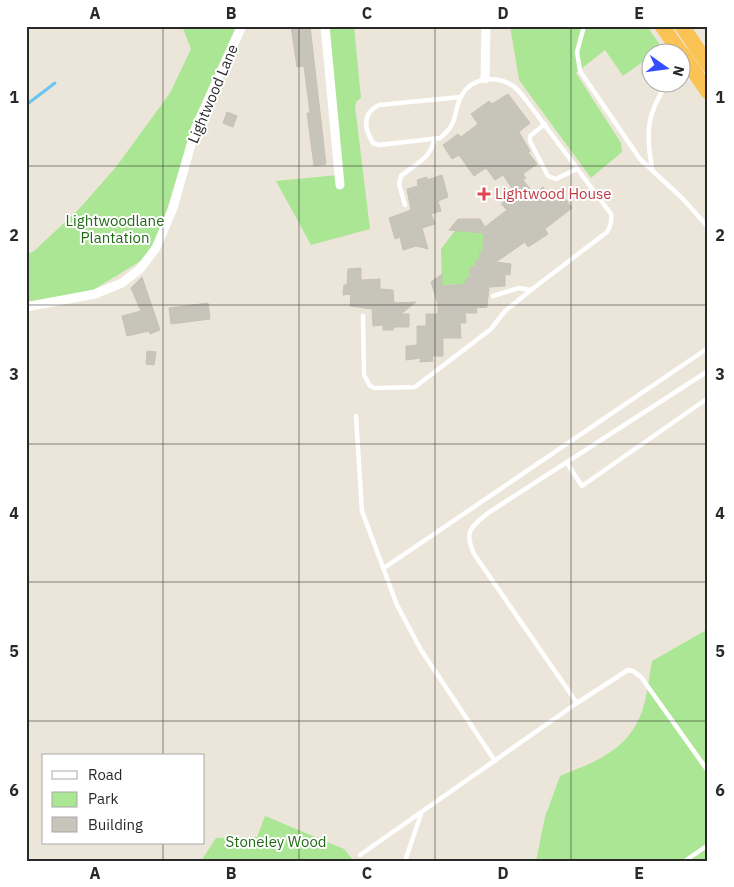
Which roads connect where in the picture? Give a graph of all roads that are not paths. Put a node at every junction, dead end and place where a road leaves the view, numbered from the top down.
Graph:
1 (242, 26) edge
2 (325, 26) edge
3 (486, 26) edge
4 (584, 26) edge
5 (662, 26) edge
6 (682, 26) edge
7 (672, 42) edge
8 (708, 65) edge
9 (692, 72) edge
10 (485, 79) junction
11 (662, 92) edge
12 (708, 92) edge
13 (461, 97) junction
14 (545, 124) junction
15 (434, 139) junction
16 (577, 169) junction
17 (652, 169) junction
18 (340, 185) dead end
19 (405, 206) dead end
20 (708, 227) edge
21 (532, 290) junction
22 (493, 296) dead end
23 (26, 307) edge
24 (363, 316) dead end
25 (708, 348) edge
26 (708, 372) edge
27 (708, 398) edge
28 (356, 416) dead end
29 (567, 463) junction
30 (384, 568) junction
31 (577, 703) junction
32 (495, 761) junction
33 (708, 772) edge
34 (421, 813) junction
35 (708, 845) edge
36 (360, 855) dead end
37 (406, 861) edge
38 (685, 861) edge

1 - 23 street, Lightwood Lane
2 - 18 street
3 - 10 street
4 - 17 lane
5 - 7 highway
6 - 8 highway
9 - 12 highway
10 - 13 lane
10 - 14 lane
11 - 17 lane
13 - 15 lane
13 - 15 lane
14 - 16 lane
14 - 16 lane
15 - 19 lane
16 - 21 lane
17 - 20 lane
21 - 22 lane
21 - 24 lane
25 - 30 lane
26 - 29 lane
27 - 29 lane
28 - 30 lane
29 - 31 lane
30 - 32 lane
31 - 32 lane
31 - 33 lane
32 - 34 lane
34 - 36 lane
34 - 37 lane
35 - 38 lane

